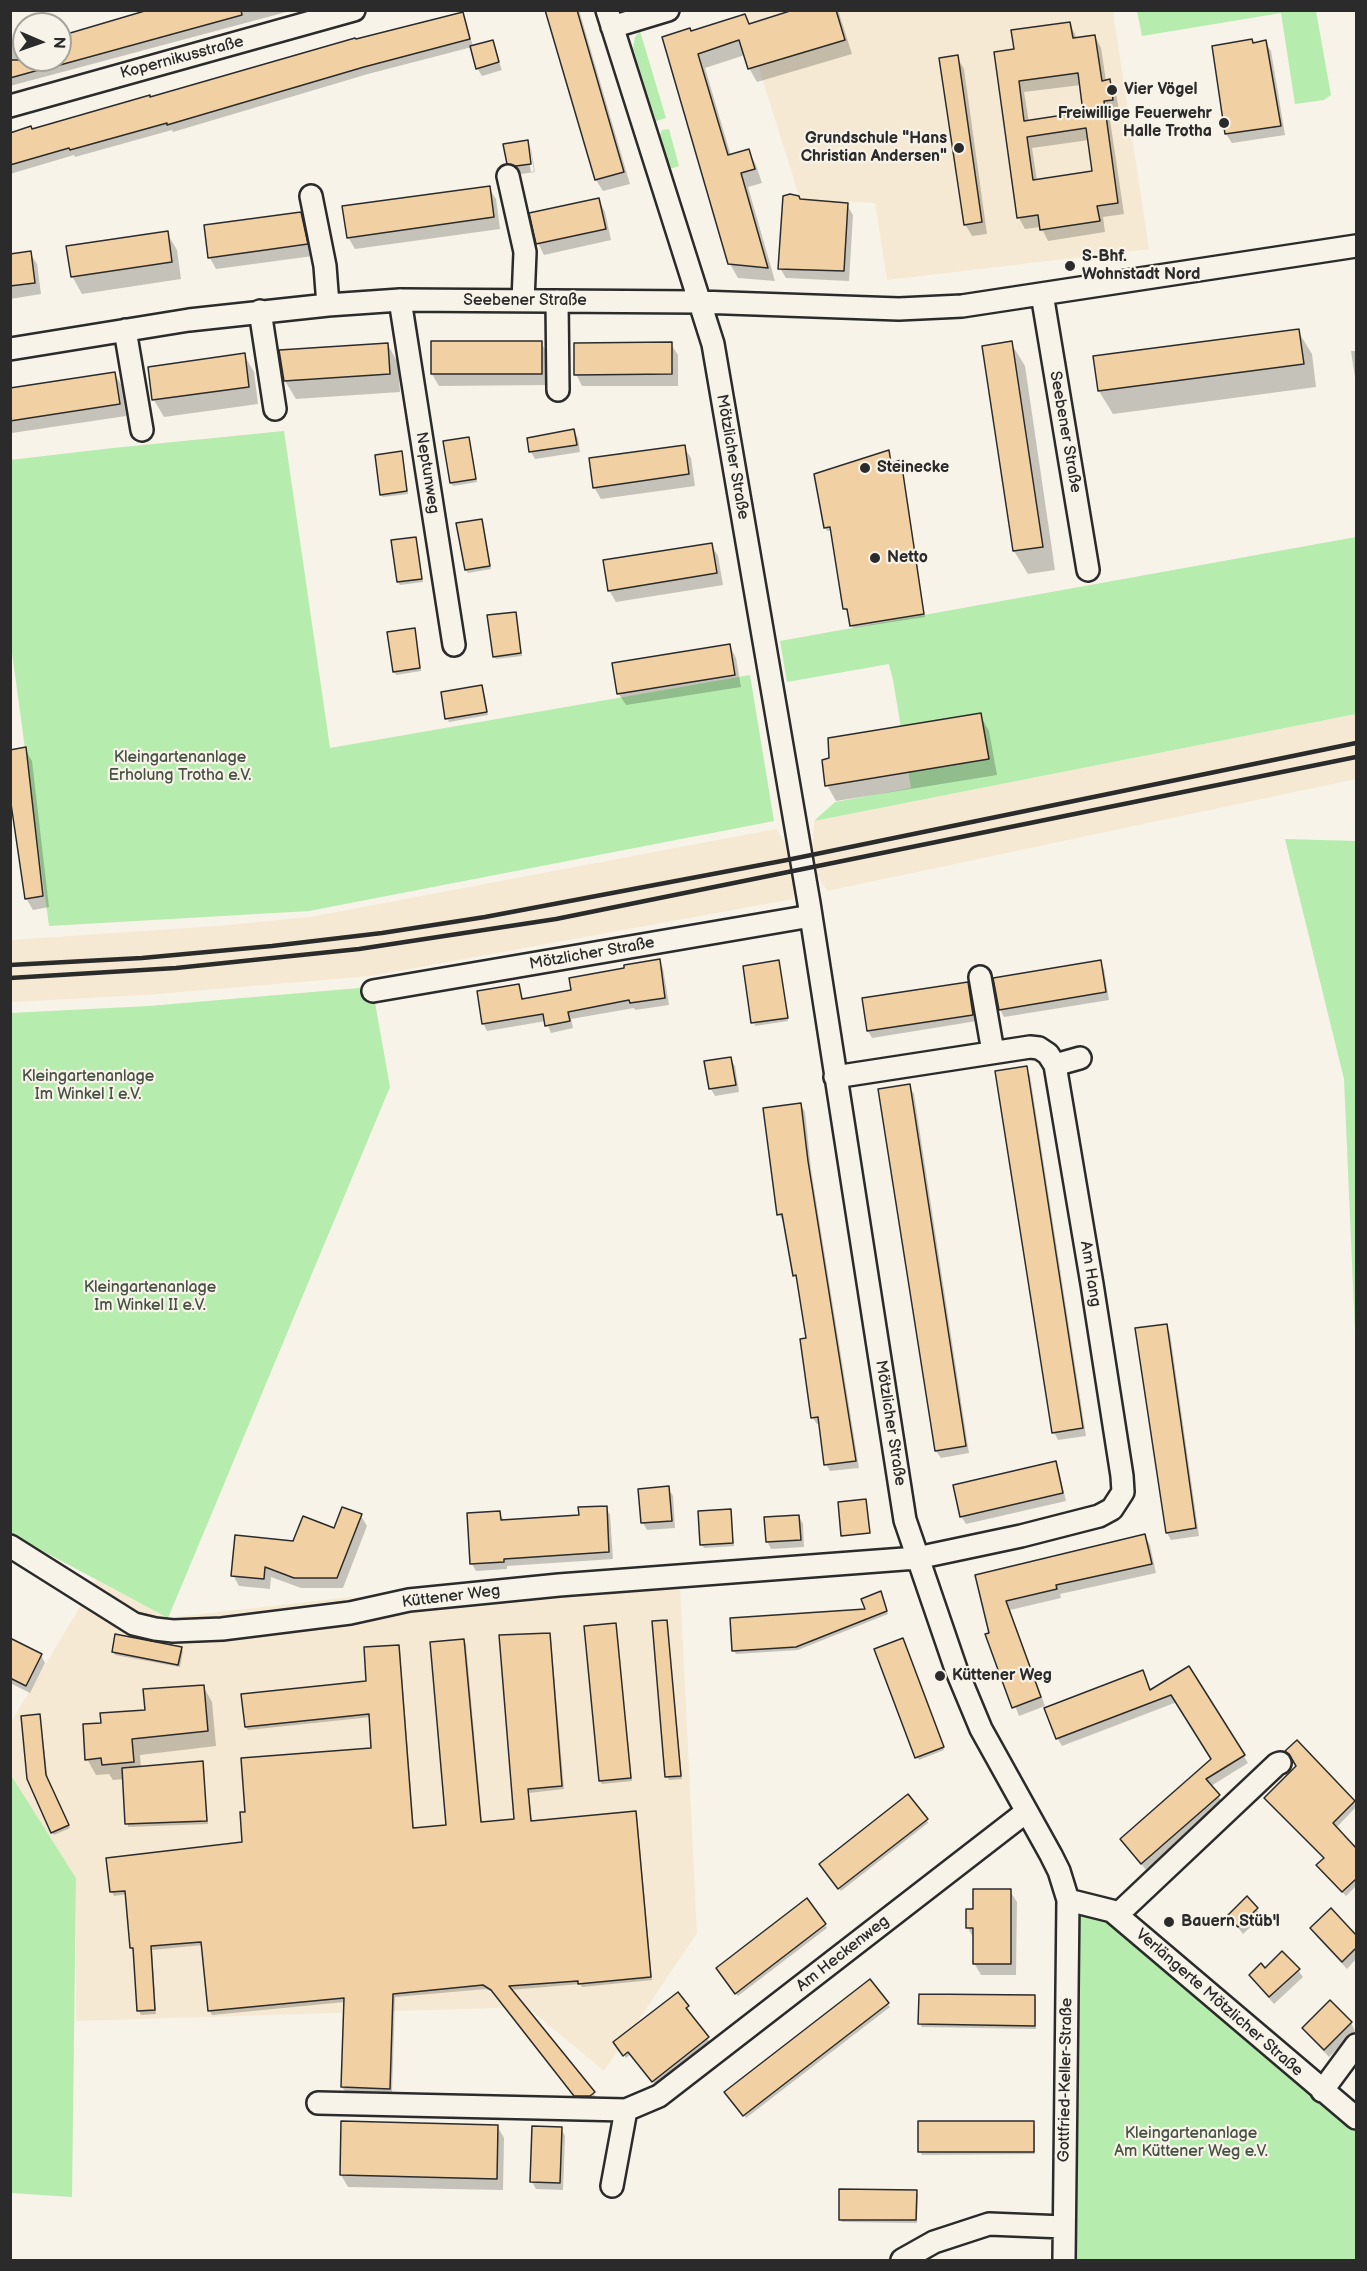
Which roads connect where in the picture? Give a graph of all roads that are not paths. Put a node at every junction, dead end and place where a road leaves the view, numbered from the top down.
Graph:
1 (354, 10) edge
2 (668, 10) edge
3 (609, 19) edge
4 (10, 106) edge
5 (508, 176) dead end
6 (311, 196) dead end
7 (1356, 246) edge
8 (1042, 294) junction
9 (400, 300) junction
10 (523, 301) junction
11 (557, 301) junction
12 (699, 302) junction
13 (328, 305) junction
14 (260, 311) junction
15 (125, 330) junction
16 (10, 349) edge
17 (558, 390) dead end
18 (275, 409) dead end
19 (142, 430) dead end
20 (1088, 570) dead end
21 (454, 645) dead end
22 (811, 916) junction
23 (980, 977) dead end
24 (373, 991) dead end
25 (993, 1052) junction
26 (1080, 1058) dead end
27 (1055, 1065) junction
28 (835, 1077) junction
29 (10, 1546) edge
30 (917, 1558) junction
31 (1280, 1763) dead end
32 (1026, 1812) junction
33 (1068, 1900) junction
34 (1117, 1915) junction
35 (1356, 2045) edge
36 (1322, 2091) junction
37 (318, 2103) dead end
38 (626, 2110) junction
39 (1356, 2118) edge
40 (612, 2186) dead end
41 (1064, 2227) junction
42 (902, 2260) edge
43 (1064, 2260) edge

1 - 4 street, Kopernikusstraße
2 - 3 street
3 - 12 street, Mötzlicher Straße
5 - 10 street
6 - 13 street
7 - 8 street, Seebener Straße
8 - 12 street, Seebener Straße
8 - 20 street, Seebener Straße
9 - 10 street, Seebener Straße
9 - 13 street, Seebener Straße
9 - 21 street, Neptunweg
10 - 11 street, Seebener Straße
11 - 12 street, Seebener Straße
11 - 17 street
12 - 22 street, Mötzlicher Straße
13 - 14 street, Seebener Straße
14 - 15 street, Seebener Straße
14 - 18 street
15 - 16 street, Seebener Straße
15 - 19 street
22 - 24 street, Mötzlicher Straße
22 - 28 street, Mötzlicher Straße
23 - 25 street
25 - 27 street
25 - 28 street
26 - 27 street
27 - 30 street, Am Hang
28 - 30 street, Mötzlicher Straße
29 - 30 street, Küttener Weg
30 - 32 street, Mötzlicher Straße
31 - 34 street
32 - 33 street, Mötzlicher Straße
32 - 38 street, Am Heckenweg
33 - 34 street, Verlängerte Mötzlicher Straße
33 - 41 street, Gottfried-Keller-Straße
34 - 36 street, Verlängerte Mötzlicher Straße
35 - 36 street
36 - 39 street, Verlängerte Mötzlicher Straße
37 - 38 street
38 - 40 street
41 - 42 street
41 - 43 street, Gottfried-Keller-Straße

